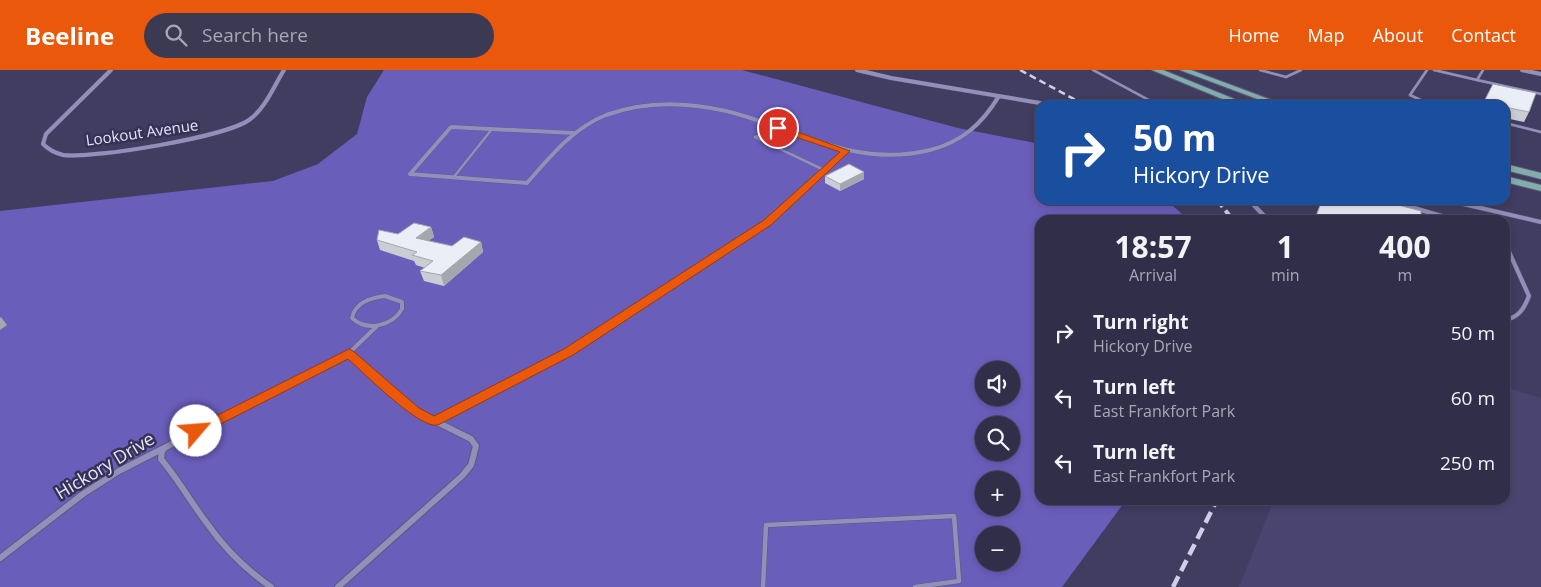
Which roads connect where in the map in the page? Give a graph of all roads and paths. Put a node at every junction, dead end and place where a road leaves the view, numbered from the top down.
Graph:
1 (111, 70) edge
2 (284, 70) edge
3 (857, 70) edge
4 (1093, 70) edge
5 (1156, 70) edge
6 (1184, 70) edge
7 (1260, 70) edge
8 (1301, 70) edge
9 (1427, 70) edge
10 (1434, 70) edge
11 (1483, 70) edge
12 (1522, 70) edge
13 (1541, 74) edge
14 (1477, 80) junction
15 (1541, 94) edge
16 (999, 96) junction
17 (1149, 100) edge
18 (1232, 100) edge
19 (1267, 100) edge
20 (1420, 100) edge
21 (1035, 102) edge
22 (1510, 124) edge
23 (778, 128) junction
24 (492, 129) junction
25 (574, 132) junction
26 (1541, 132) edge
27 (845, 151) junction
28 (1510, 167) edge
29 (824, 170) junction
30 (1541, 176) edge
31 (453, 178) junction
32 (1510, 180) edge
33 (1541, 188) edge
34 (1254, 205) edge
35 (1404, 205) edge
36 (1467, 205) edge
37 (1504, 214) joint
38 (1263, 215) edge
39 (1438, 215) edge
40 (1509, 215) edge
41 (1510, 215) edge
42 (1541, 222) edge
43 (1510, 254) edge
44 (1510, 319) edge
45 (377, 326) junction
46 (349, 353) junction
47 (434, 422) junction
48 (179, 440) junction
49 (0, 558) edge
50 (270, 587) edge
51 (338, 587) edge
52 (763, 587) edge
53 (915, 587) edge

1 - 2 street, Lookout Avenue
3 - 16 street
4 - 17 lane
5 - 18 main road
6 - 19 main road
7 - 8 lane
9 - 20 lane
10 - 14 lane
11 - 14 lane
12 - 13 street
14 - 15 lane
16 - 21 street
16 - 27 street
22 - 26 lane
23 - 25 street
23 - 27 street
23 - 29 lane
24 - 25 street
24 - 31 lane
24 - 31 street
25 - 31 street
27 - 29 lane
28 - 30 main road
29 - 47 lane
32 - 33 main road
34 - 38 lane
35 - 39 lane
36 - 37 lane
37 - 40 lane
41 - 42 lane
43 - 44 lane
45 - 45 lane
45 - 46 lane
46 - 47 street
46 - 48 street, Hickory Drive
47 - 51 street
48 - 49 street, Hickory Drive
48 - 50 street
52 - 53 lane

